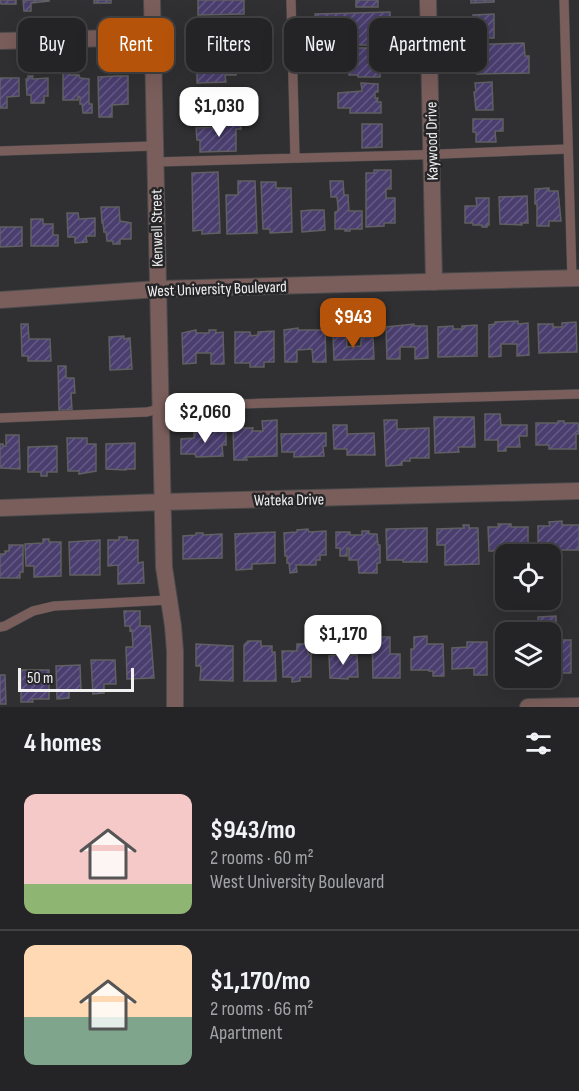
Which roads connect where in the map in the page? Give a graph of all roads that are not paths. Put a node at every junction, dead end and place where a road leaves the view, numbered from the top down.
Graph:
1 (152, 0) edge
2 (291, 0) edge
3 (428, 0) edge
4 (564, 0) edge
5 (152, 18) edge
6 (98, 38) edge
7 (0, 41) edge
8 (154, 72) edge
9 (568, 149) junction
10 (0, 151) edge
11 (155, 154) junction
12 (431, 155) junction
13 (295, 158) junction
14 (576, 278) edge
15 (434, 282) junction
16 (158, 289) junction
17 (0, 300) edge
18 (579, 394) edge
19 (161, 409) junction
20 (0, 418) edge
21 (579, 491) edge
22 (163, 502) junction
23 (0, 508) edge
24 (170, 600) junction
25 (0, 627) edge
26 (579, 706) edge
27 (175, 707) edge
28 (528, 707) edge

1 - 5 street, Kenwell Street
2 - 13 lane
3 - 12 street, Kaywood Drive
4 - 9 lane
6 - 7 street
8 - 11 street, Kenwell Street
9 - 12 lane
9 - 14 lane
10 - 11 lane
11 - 13 lane
11 - 16 street, Kenwell Street
12 - 13 lane
12 - 15 street, Kaywood Drive
14 - 15 street, West University Boulevard
15 - 16 street, West University Boulevard
16 - 17 street, West University Boulevard
16 - 19 street, Kenwell Street
18 - 19 lane
19 - 20 lane
19 - 22 street, Kenwell Street
21 - 22 street, Wateka Drive
22 - 23 street, Wateka Drive
22 - 24 street, Kenwell Street
24 - 25 lane
24 - 27 street, Kenwell Street
26 - 28 street

